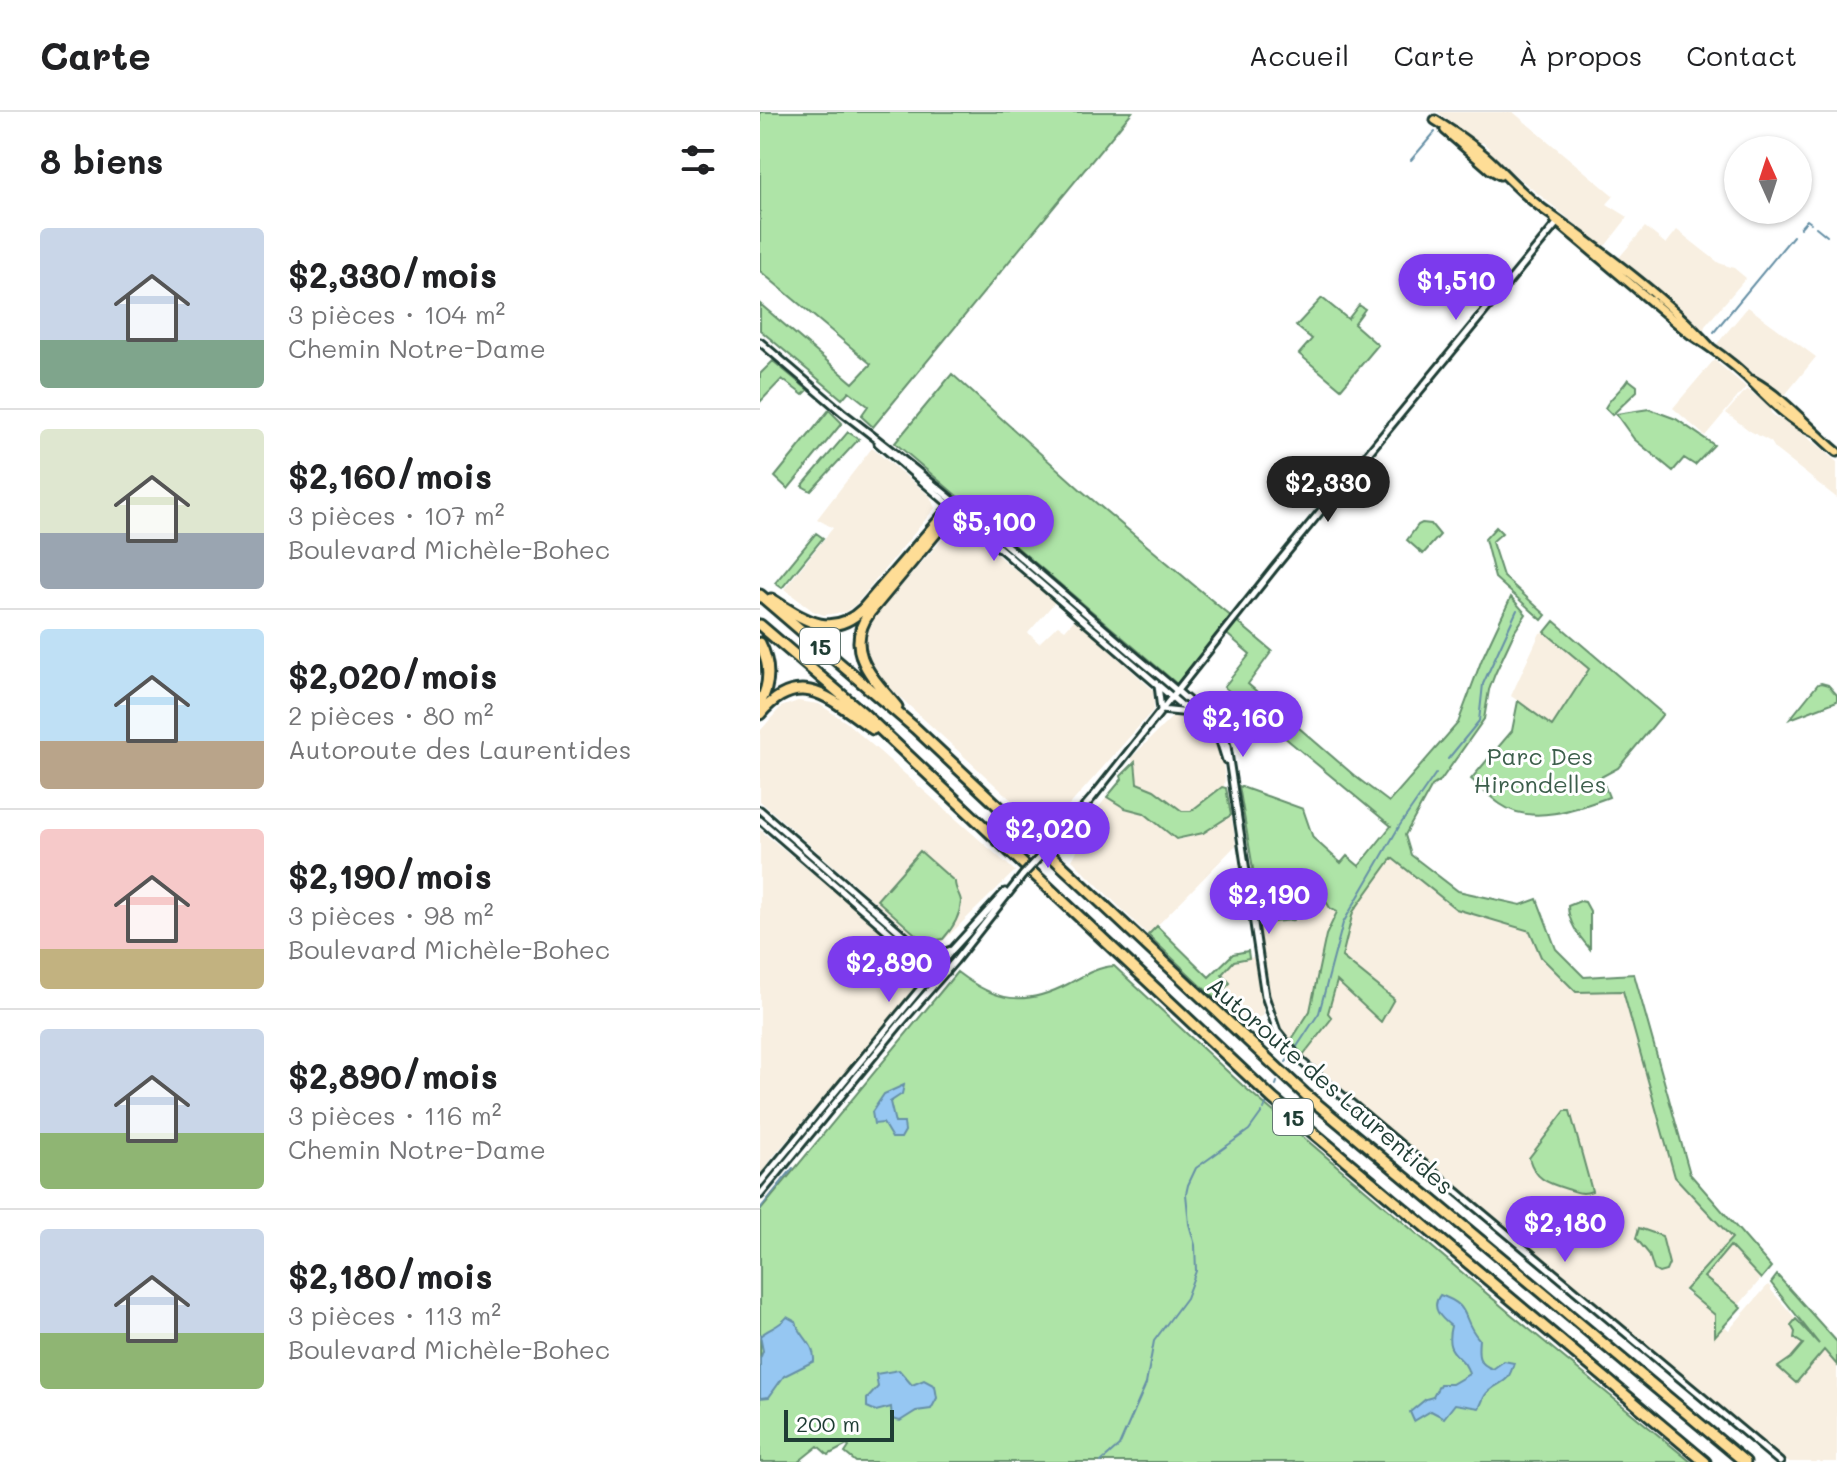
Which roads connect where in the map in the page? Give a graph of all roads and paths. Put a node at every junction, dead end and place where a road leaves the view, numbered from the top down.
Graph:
1 (1426, 112) edge
2 (1560, 224) junction
3 (760, 342) edge
4 (1837, 452) edge
5 (955, 506) junction
6 (967, 521) junction
7 (946, 524) junction
8 (760, 594) edge
9 (760, 625) edge
10 (760, 643) edge
11 (1158, 684) junction
12 (1174, 694) junction
13 (760, 703) edge
14 (1161, 710) junction
15 (1191, 713) junction
16 (760, 714) edge
17 (915, 728) junction
18 (896, 744) junction
19 (1230, 781) junction
20 (760, 810) edge
21 (760, 820) edge
22 (1023, 875) junction
23 (953, 949) junction
24 (925, 954) junction
25 (937, 969) junction
26 (943, 974) junction
27 (760, 1183) edge
28 (760, 1195) edge
29 (1705, 1462) edge
30 (1745, 1462) edge
31 (1780, 1462) edge

1 - 2 main road
2 - 4 main road
2 - 12 street
3 - 5 street
5 - 6 street
5 - 7 highway
5 - 8 highway
5 - 12 street
6 - 7 highway
6 - 11 street
7 - 17 highway
8 - 17 highway, Autoroute des Laurentides / 15
9 - 18 highway, Autoroute des Laurentides / 15
10 - 13 highway
11 - 12 street
11 - 14 street
12 - 14 street
12 - 15 street
12 - 19 street
14 - 15 street
14 - 22 street, bridge
15 - 19 street
16 - 18 highway
17 - 30 highway, Autoroute des Laurentides / 15
18 - 29 highway, Autoroute des Laurentides / 15
19 - 31 street
20 - 24 street
21 - 25 street
22 - 23 street
22 - 26 street
23 - 24 street
23 - 25 street
24 - 25 street
25 - 26 street
25 - 27 street
26 - 28 street

